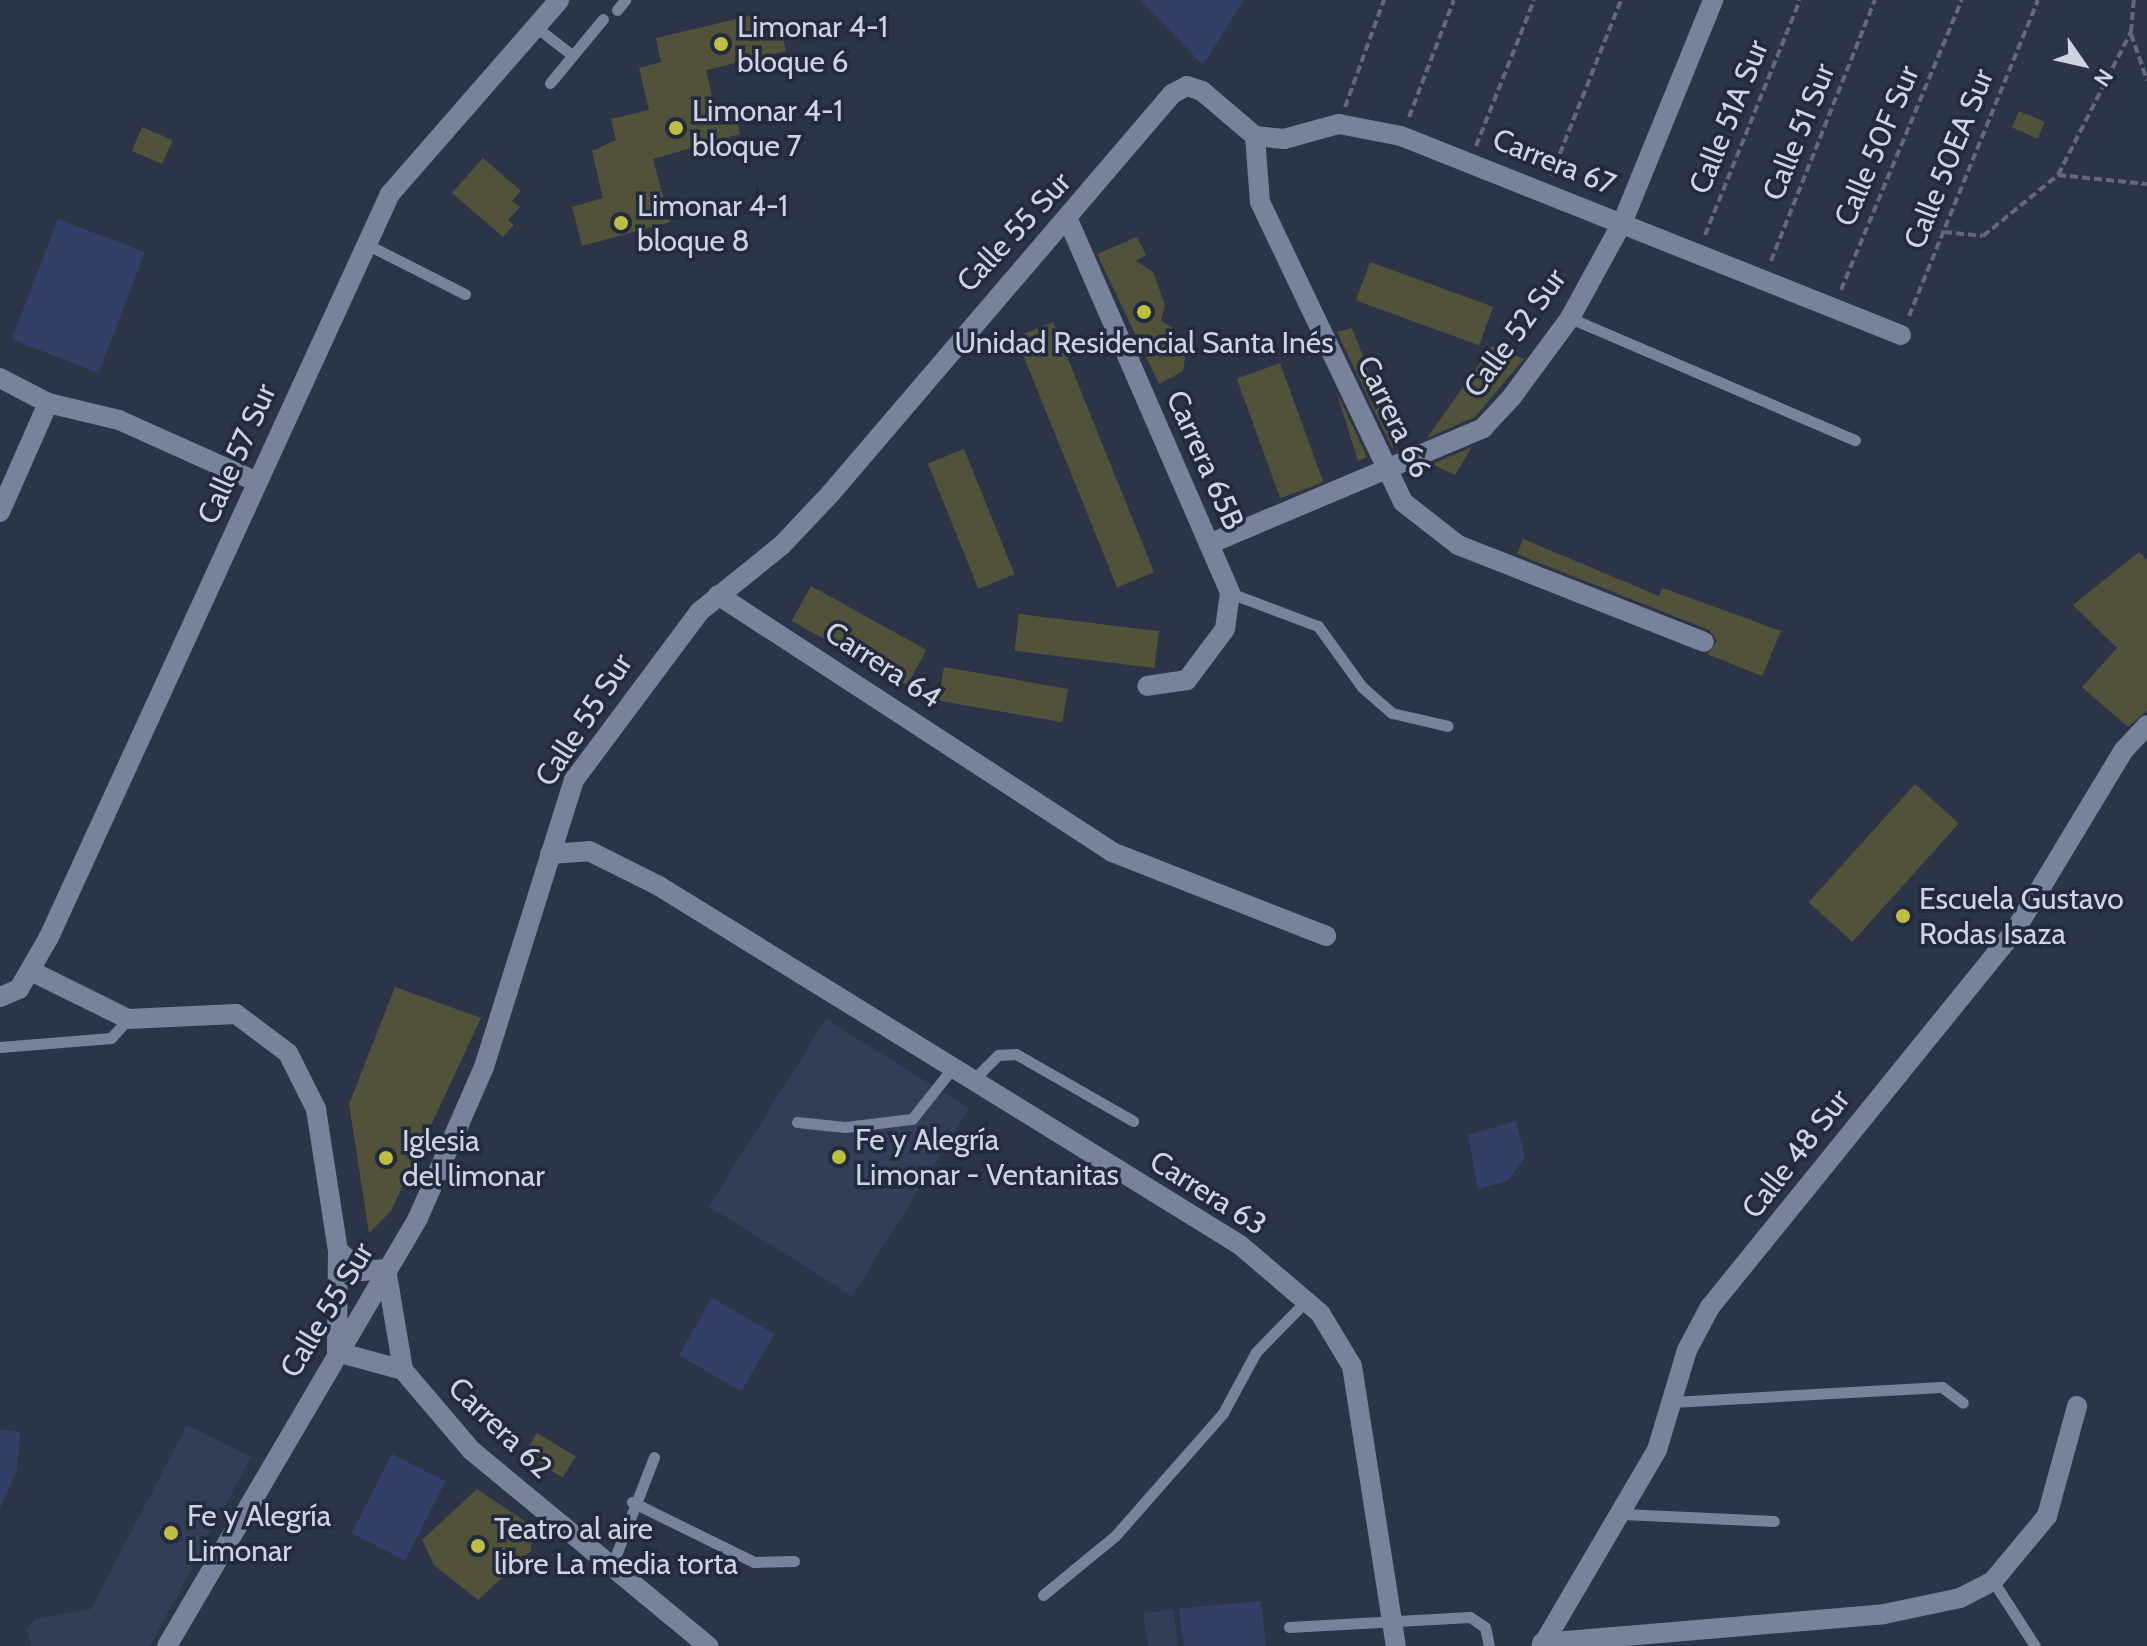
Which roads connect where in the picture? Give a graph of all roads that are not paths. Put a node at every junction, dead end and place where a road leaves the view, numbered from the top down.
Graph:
1 (559, 0) edge
2 (625, 0) edge
3 (1713, 0) edge
4 (617, 10) dead end
5 (603, 19) dead end
6 (536, 27) junction
7 (572, 55) junction
8 (550, 83) dead end
9 (1255, 136) junction
10 (1623, 221) junction
11 (1069, 222) junction
12 (366, 244) junction
13 (465, 294) dead end
14 (1570, 318) junction
15 (1901, 335) road end
16 (0, 378) edge
17 (48, 403) junction
18 (1855, 440) dead end
19 (1384, 472) junction
20 (257, 482) junction
21 (0, 512) edge
22 (1209, 544) junction
23 (1230, 593) junction
24 (718, 595) junction
25 (1704, 642) dead end
26 (1147, 686) dead end
27 (2147, 725) edge
28 (1448, 726) dead end
29 (550, 854) junction
30 (1326, 936) dead end
31 (31, 971) junction
32 (0, 997) edge
33 (128, 1019) junction
34 (0, 1047) edge
35 (951, 1070) junction
36 (970, 1082) junction
37 (1133, 1121) dead end
38 (797, 1122) dead end
39 (338, 1251) junction
40 (386, 1269) junction
41 (1306, 1301) junction
42 (337, 1352) junction
43 (403, 1370) junction
44 (1672, 1402) junction
45 (1963, 1403) dead end
46 (2077, 1406) dead end
47 (654, 1457) dead end
48 (632, 1502) junction
49 (1623, 1514) junction
50 (1774, 1521) dead end
51 (794, 1561) dead end
52 (611, 1568) junction
53 (1993, 1581) junction
54 (1043, 1595) dead end
55 (1392, 1621) junction
56 (1289, 1627) dead end
57 (1542, 1644) edge
58 (167, 1646) edge
59 (708, 1646) edge
60 (1396, 1646) edge
61 (1489, 1646) edge
62 (2035, 1646) edge

1 - 6 street, Calle 57 Sur
2 - 4 lane
3 - 10 street, Calle 52 Sur
5 - 7 lane
6 - 7 lane
6 - 12 street, Calle 57 Sur
7 - 8 lane
9 - 10 street, Carrera 67
9 - 11 street, Calle 55 Sur
9 - 19 street, Carrera 66
10 - 14 street, Calle 52 Sur
10 - 15 street, Carrera 67
11 - 22 street, Carrera 65B
11 - 24 street, Calle 55 Sur
12 - 13 lane
12 - 20 street, Calle 57 Sur
14 - 18 lane
14 - 19 street, Calle 52 Sur
16 - 17 street
17 - 20 street
17 - 21 street
19 - 22 street, Calle 52 Sur
19 - 25 street, Carrera 66
20 - 31 street, Calle 57 Sur
22 - 23 street, Carrera 65B
23 - 26 street
23 - 28 lane
24 - 29 street, Calle 55 Sur
24 - 30 street, Carrera 64
27 - 44 street, Calle 48 Sur
29 - 35 street, Carrera 63
29 - 40 street, Calle 55 Sur
31 - 32 street
31 - 33 street
33 - 34 lane
33 - 39 street
35 - 36 street, Carrera 63
35 - 38 lane
36 - 37 lane
36 - 41 street, Carrera 63
39 - 40 street
39 - 42 street
40 - 42 street, Calle 55 Sur
40 - 43 street
41 - 54 lane
41 - 55 street, Carrera 63
42 - 43 street
42 - 58 street, Calle 55 Sur
43 - 52 street, Carrera 62
44 - 45 lane
44 - 49 street, Calle 48 Sur
46 - 53 street
47 - 48 lane
48 - 51 lane
48 - 52 lane
49 - 50 lane
49 - 57 street, Calle 48 Sur
52 - 59 street, Carrera 62
53 - 57 street
53 - 62 lane
55 - 56 lane
55 - 60 street, Carrera 63
55 - 61 lane

